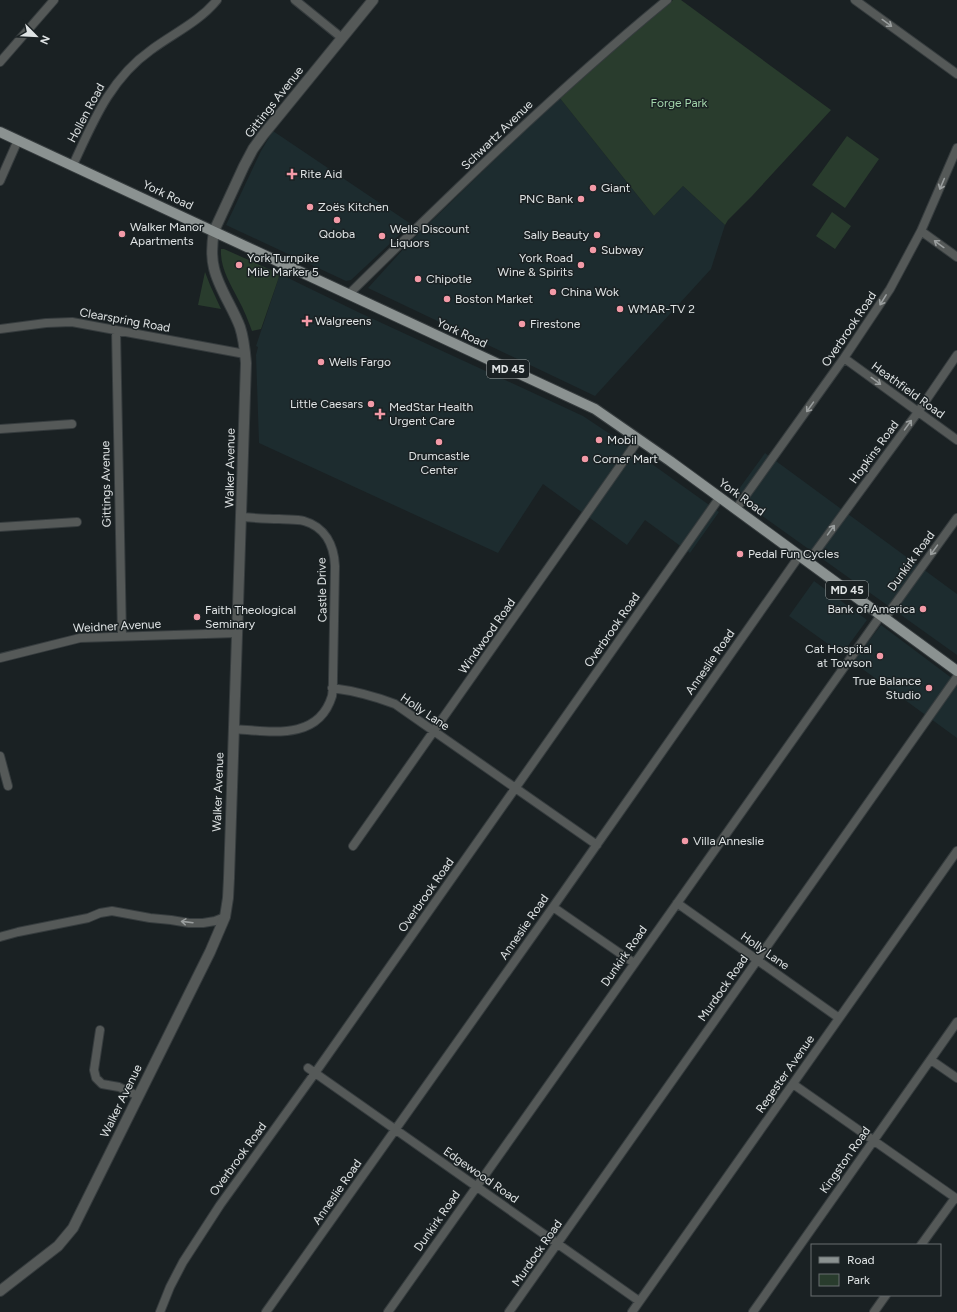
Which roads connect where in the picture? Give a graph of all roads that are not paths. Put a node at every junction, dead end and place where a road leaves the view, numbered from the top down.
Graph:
1 (54, 0) edge
2 (218, 0) edge
3 (295, 0) edge
4 (373, 0) edge
5 (667, 0) edge
6 (855, 0) edge
7 (342, 38) junction
8 (0, 62) edge
9 (957, 74) edge
10 (0, 132) edge
11 (18, 140) junction
12 (957, 148) edge
13 (73, 165) junction
14 (0, 181) edge
15 (214, 231) junction
16 (921, 231) junction
17 (957, 256) edge
18 (348, 294) junction
19 (0, 329) edge
20 (116, 330) junction
21 (245, 354) junction
22 (957, 355) edge
23 (844, 358) junction
24 (918, 412) junction
25 (72, 424) dead end
26 (0, 429) edge
27 (639, 439) junction
28 (957, 440) edge
29 (720, 497) junction
30 (736, 509) junction
31 (242, 518) junction
32 (957, 518) edge
33 (76, 522) dead end
34 (0, 527) edge
35 (800, 555) junction
36 (808, 562) junction
37 (883, 616) junction
38 (237, 634) junction
39 (122, 636) junction
40 (0, 658) edge
41 (957, 671) edge
42 (957, 677) edge
43 (332, 688) junction
44 (233, 729) junction
45 (434, 732) junction
46 (0, 756) edge
47 (8, 786) dead end
48 (515, 788) junction
49 (597, 845) junction
50 (353, 846) dead end
51 (957, 851) edge
52 (677, 903) junction
53 (553, 907) junction
54 (225, 917) junction
55 (0, 937) edge
56 (758, 960) junction
57 (634, 963) junction
58 (839, 1018) junction
59 (957, 1022) edge
60 (100, 1030) dead end
61 (931, 1060) junction
62 (312, 1070) junction
63 (957, 1078) edge
64 (793, 1084) junction
65 (138, 1096) junction
66 (396, 1129) junction
67 (874, 1141) junction
68 (476, 1186) junction
69 (956, 1198) edge
70 (558, 1244) junction
71 (922, 1244) edge
72 (0, 1291) edge
73 (885, 1296) edge
74 (639, 1301) junction
75 (160, 1312) edge
76 (266, 1312) edge
77 (388, 1312) edge
78 (510, 1312) edge
79 (632, 1312) edge
80 (753, 1312) edge
81 (874, 1312) edge

1 - 8 street
2 - 13 street, Hollen Road
3 - 7 street
4 - 7 street, Gittings Avenue
5 - 18 street, Schwartz Avenue
6 -> 9 street
7 - 15 street, Gittings Avenue
10 - 11 main road, York Road
11 - 13 main road, York Road
11 - 14 street
12 -> 16 street, Overbrook Road
13 - 15 main road, York Road
15 - 18 main road, York Road
15 - 21 street, Walker Avenue
17 -> 16 street
16 -> 23 street, Overbrook Road
18 - 27 main road, York Road / MD 45
19 - 20 street, Clearspring Road
20 - 21 street, Clearspring Road
20 - 39 street, Gittings Avenue
21 - 31 street, Walker Avenue
22 - 24 street, Hopkins Road
23 -> 24 street, Heathfield Road
23 -> 30 street, Overbrook Road
24 - 28 street, Heathfield Road
36 -> 24 street, Hopkins Road
25 - 26 street
27 - 29 main road, York Road / MD 45
27 - 45 street, Windwood Road
29 - 30 main road, York Road / MD 45
29 - 48 street, Overbrook Road
30 - 35 main road, York Road / MD 45
31 - 38 street, Walker Avenue
31 - 43 street, Castle Drive
32 -> 37 street, Dunkirk Road
33 - 34 street
35 - 36 main road, York Road / MD 45
35 - 49 street, Anneslie Road
36 - 37 main road, York Road / MD 45
37 - 41 main road, York Road / MD 45
37 - 52 street, Dunkirk Road
38 - 39 street, Weidner Avenue
38 - 44 street, Walker Avenue
39 - 40 street, Weidner Avenue
42 - 56 street, Murdock Road
43 - 44 street
43 - 45 street, Holly Lane
44 - 54 street, Walker Avenue
45 - 48 street, Holly Lane
45 - 50 street, Windwood Road
46 - 47 street
48 - 49 street, Holly Lane
48 - 62 street, Overbrook Road
49 - 53 street, Anneslie Road
51 - 58 street, Regester Avenue
52 - 56 street, Holly Lane
52 - 57 street, Dunkirk Road
53 - 57 street
53 - 66 street, Anneslie Road
54 -> 55 street
54 - 65 street, Walker Avenue
56 - 58 street, Holly Lane
56 - 70 street, Murdock Road
57 - 68 street, Dunkirk Road
58 - 64 street, Regester Avenue
59 - 61 street, Kingston Road
60 - 65 street
61 - 63 street
61 - 67 street, Kingston Road
62 - 66 street, Edgewood Road
62 - 75 street, Overbrook Road
64 - 67 street
64 - 74 street, Regester Avenue
65 - 72 street, Walker Avenue
66 - 68 street, Edgewood Road
66 - 76 street, Anneslie Road
67 - 69 street
67 - 80 street, Kingston Road
68 - 70 street, Edgewood Road
68 - 77 street, Dunkirk Road
69 - 71 street
70 - 74 street, Edgewood Road
70 - 78 street, Murdock Road
73 - 81 street
74 - 79 street, Regester Avenue

